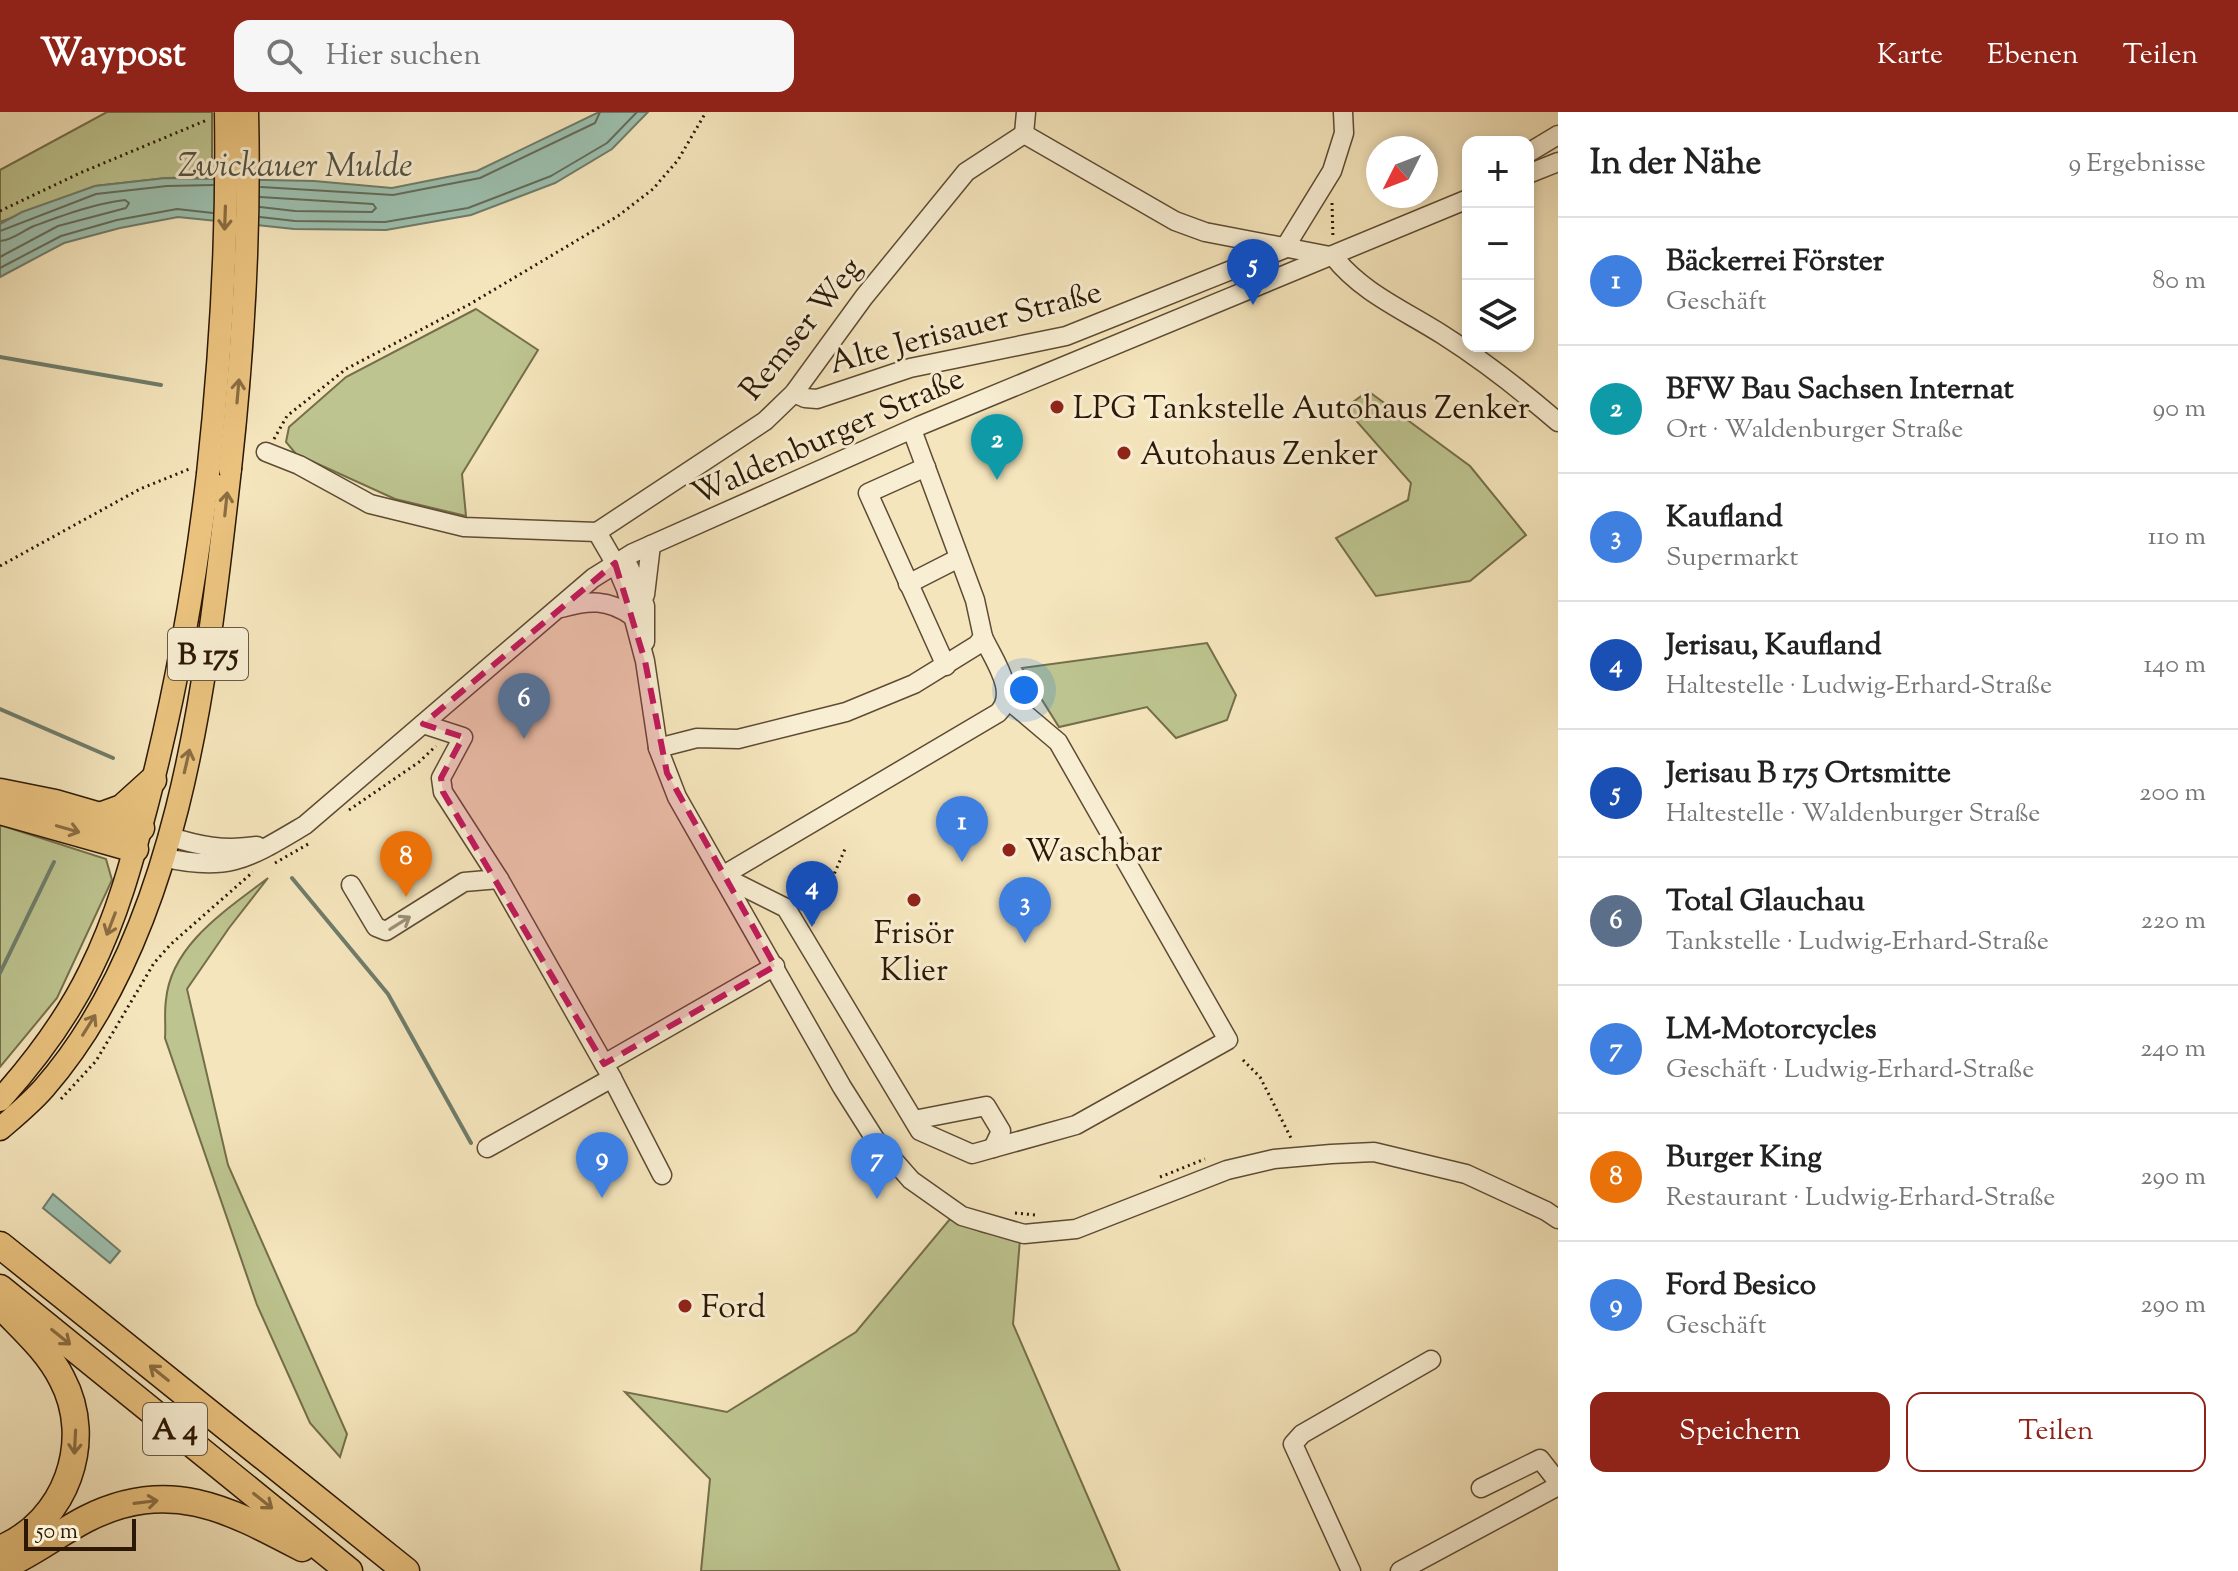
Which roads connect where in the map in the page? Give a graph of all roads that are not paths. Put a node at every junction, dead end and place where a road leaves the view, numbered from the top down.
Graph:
1 (247, 112) edge
2 (1026, 112) edge
3 (1343, 112) edge
4 (217, 116) edge
5 (1024, 134) junction
6 (1558, 135) edge
7 (1534, 149) edge
8 (1558, 162) edge
9 (1534, 172) edge
10 (1462, 193) edge
11 (1462, 202) edge
12 (1445, 209) junction
13 (1284, 249) junction
14 (1333, 256) junction
15 (794, 393) junction
16 (1558, 422) edge
17 (912, 430) junction
18 (266, 452) road end
19 (926, 467) junction
20 (210, 470) junction
21 (597, 532) junction
22 (651, 545) junction
23 (959, 558) junction
24 (620, 560) junction
25 (908, 584) junction
26 (555, 610) junction
27 (639, 611) junction
28 (983, 637) junction
29 (946, 666) junction
30 (1007, 699) junction
31 (423, 724) junction
32 (658, 748) junction
33 (153, 780) junction
34 (0, 792) edge
35 (0, 811) edge
36 (100, 816) junction
37 (138, 839) junction
38 (165, 847) junction
39 (722, 876) junction
40 (499, 879) junction
41 (351, 885) dead end
42 (775, 966) junction
43 (608, 1071) junction
44 (0, 1100) edge
45 (914, 1120) junction
46 (0, 1129) edge
47 (487, 1148) dead end
48 (993, 1148) junction
49 (662, 1175) dead end
50 (1558, 1219) edge
51 (0, 1245) edge
52 (0, 1288) edge
53 (0, 1306) edge
54 (1431, 1360) dead end
55 (1558, 1486) edge
56 (1481, 1488) dead end
57 (0, 1549) edge
58 (0, 1568) edge
59 (348, 1571) edge
60 (406, 1571) edge
61 (1351, 1571) edge
62 (1400, 1571) edge

20 -> 1 main road, B 175, bridge
2 - 5 street
3 - 13 street
4 -> 20 main road, B 175, bridge
5 - 13 street
5 - 15 street, Remser Weg
6 - 7 street
8 - 9 street
10 - 12 street
11 - 12 street, Waldenburger Straße
12 - 14 street, Waldenburger Straße
13 - 14 street
13 - 15 street, Alte Jerisauer Straße
14 - 16 street
14 - 17 street, Waldenburger Straße
15 - 21 street, Remser Weg
17 - 19 street
17 - 22 street, Waldenburger Straße
18 - 21 street
19 - 23 street
19 - 25 street
20 - 33 main road, B 175
38 -> 20 main road, B 175
21 - 24 street
22 - 24 street, Waldenburger Straße
22 - 27 street
23 - 25 street
23 - 28 street
24 - 26 street, Waldenburger Straße
24 - 27 street
25 - 29 street
26 - 27 street
26 - 31 street, Waldenburger Straße
27 - 32 street
28 - 29 street
28 - 30 street
29 - 32 street
30 - 39 street
30 - 48 street
31 - 38 street, Waldenburger Straße
31 - 40 street
32 - 39 street
33 - 36 highway
33 - 37 main road, B 175
34 - 36 highway
35 -> 37 highway
36 - 37 highway
37 - 38 main road
37 -> 44 main road, B 175
46 -> 38 main road, B 175
39 - 42 street
39 - 45 street
41 -> 40 street
40 - 43 street
42 - 43 street
42 - 50 street
43 - 47 street
43 - 49 street
45 - 48 street
45 - 48 street
60 -> 51 highway, A 4
52 -> 59 highway, A 4
53 -> 57 highway
54 - 61 street
55 - 56 street
55 - 62 street
58 -> 59 highway

